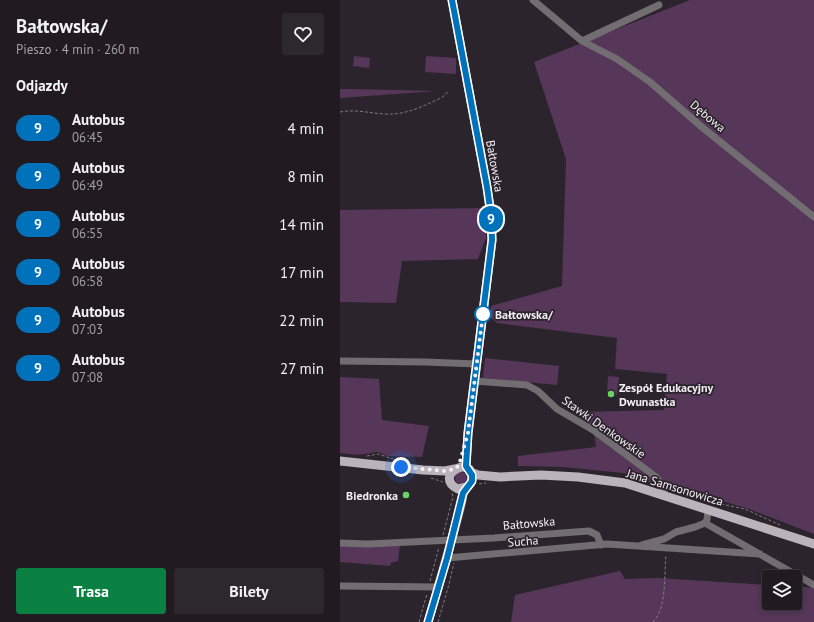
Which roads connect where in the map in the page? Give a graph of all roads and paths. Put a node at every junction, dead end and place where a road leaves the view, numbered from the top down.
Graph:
1 (452, 0) edge
2 (533, 0) edge
3 (659, 5) dead end
4 (582, 41) junction
5 (448, 91) dead end
6 (340, 112) edge
7 (814, 217) edge
8 (340, 360) edge
9 (477, 364) junction
10 (475, 381) junction
11 (468, 433) junction
12 (340, 461) edge
13 (456, 468) junction
14 (423, 470) junction
15 (469, 470) junction
16 (500, 477) junction
17 (440, 480) dead end
18 (487, 483) dead end
19 (450, 485) junction
20 (472, 485) junction
21 (665, 495) junction
22 (708, 510) junction
23 (457, 519) junction
24 (705, 523) junction
25 (451, 540) junction
26 (441, 541) junction
27 (340, 543) edge
28 (814, 544) edge
29 (601, 545) junction
30 (634, 546) junction
31 (666, 549) junction
32 (760, 554) junction
33 (447, 558) junction
34 (814, 585) edge
35 (340, 586) edge
36 (428, 587) junction
37 (438, 587) junction
38 (419, 622) edge
39 (428, 622) edge
40 (653, 622) edge

1 - 9 main road, Bałtowska
2 - 4 street, Dębowa
3 - 4 street
4 - 7 street, Dębowa
5 - 6 path
8 - 9 street
9 - 10 main road, Bałtowska
10 - 11 main road, Bałtowska
10 - 21 street, Stawki Denkowskie
11 - 13 main road, Bałtowska
11 - 15 main road, Bałtowska
12 - 14 main road
13 - 14 main road
13 - 15 main road
13 - 19 main road
14 - 19 main road
15 - 16 main road, Jana Samsonowicza
15 - 20 main road
16 - 20 main road, Jana Samsonowicza
16 - 21 main road, Jana Samsonowicza
17 - 19 path
18 - 20 path
19 - 20 main road
19 - 23 main road
19 - 26 path
20 - 23 main road
21 - 22 main road, Jana Samsonowicza
22 - 24 street
22 - 28 main road, Jana Samsonowicza
23 - 25 main road
24 - 30 street
24 - 32 street
25 - 26 street, Bałtowska
25 - 29 street, Bałtowska
25 - 33 main road
26 - 27 street, Bałtowska
26 - 36 path
29 - 30 street, Sucha
29 - 33 street, Sucha
30 - 31 street
31 - 32 street
31 - 40 path
32 - 34 street
33 - 37 main road
35 - 36 street
36 - 37 street
36 - 38 path
37 - 39 main road

